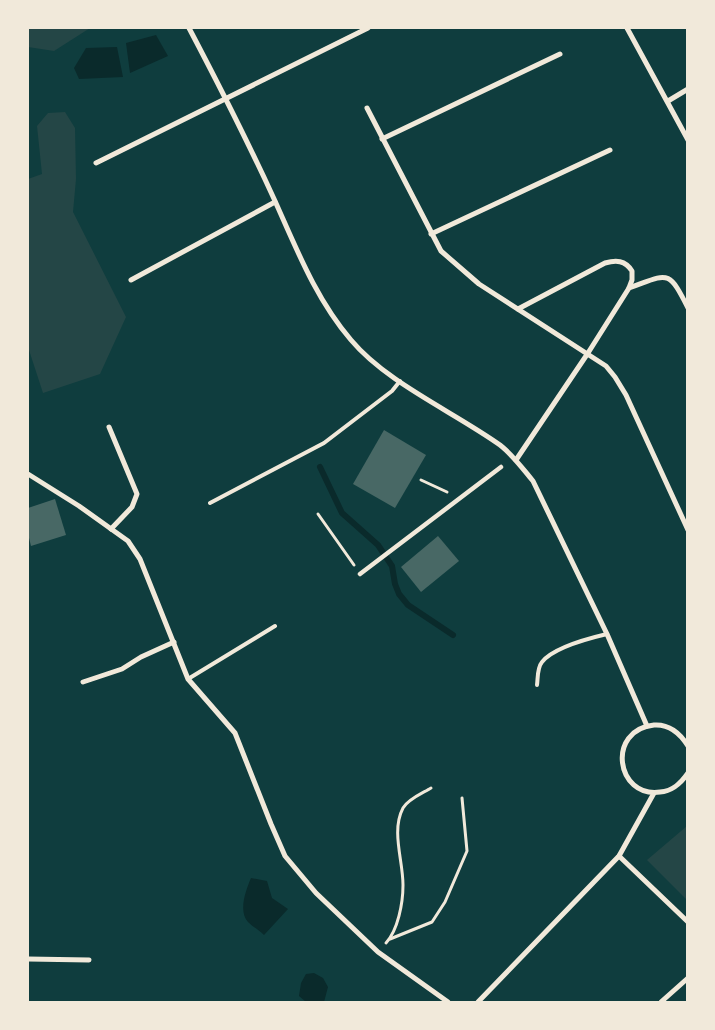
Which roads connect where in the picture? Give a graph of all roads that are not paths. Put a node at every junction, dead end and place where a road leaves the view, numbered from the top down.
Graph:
1 (189, 28) edge
2 (368, 28) edge
3 (627, 28) edge
4 (560, 54) dead end
5 (688, 89) edge
6 (225, 98) junction
7 (668, 101) junction
8 (367, 108) dead end
9 (382, 139) junction
10 (688, 140) edge
11 (610, 150) dead end
12 (96, 163) dead end
13 (275, 202) junction
14 (431, 234) junction
15 (132, 280) dead end
16 (629, 288) junction
17 (688, 308) edge
18 (518, 309) junction
19 (588, 353) junction
20 (400, 381) junction
21 (108, 428) dead end
22 (516, 460) junction
23 (501, 467) dead end
24 (28, 474) edge
25 (210, 504) dead end
26 (111, 529) junction
27 (688, 530) edge
28 (360, 574) road end
29 (275, 626) dead end
30 (607, 634) junction
31 (174, 642) junction
32 (188, 679) junction
33 (83, 682) dead end
34 (537, 685) dead end
35 (646, 726) junction
36 (688, 746) edge
37 (688, 773) edge
38 (654, 793) junction
39 (619, 856) junction
40 (688, 922) edge
41 (28, 959) edge
42 (89, 960) dead end
43 (688, 978) edge
44 (448, 1002) edge
45 (478, 1002) edge
46 (661, 1002) edge

1 - 6 street
2 - 6 street
3 - 7 street
4 - 9 street
5 - 7 street
6 - 12 street
6 - 13 street
7 - 10 street
8 - 9 street
9 - 14 street
11 - 14 street
13 - 15 street
13 - 20 street
14 - 18 street
16 - 17 street
16 - 18 street
16 - 19 street
18 - 19 street
19 - 22 street
19 - 27 street
20 - 22 street
20 - 25 lane
21 - 26 street
22 - 30 street
23 - 28 street
24 - 26 street
26 - 31 street
29 - 32 lane
30 - 34 lane
30 - 35 street
31 - 32 street
31 - 33 street
32 - 44 street
35 - 36 street
35 - 38 street
37 - 38 street
38 - 39 street
39 - 40 street
39 - 45 street
41 - 42 street
43 - 46 street

